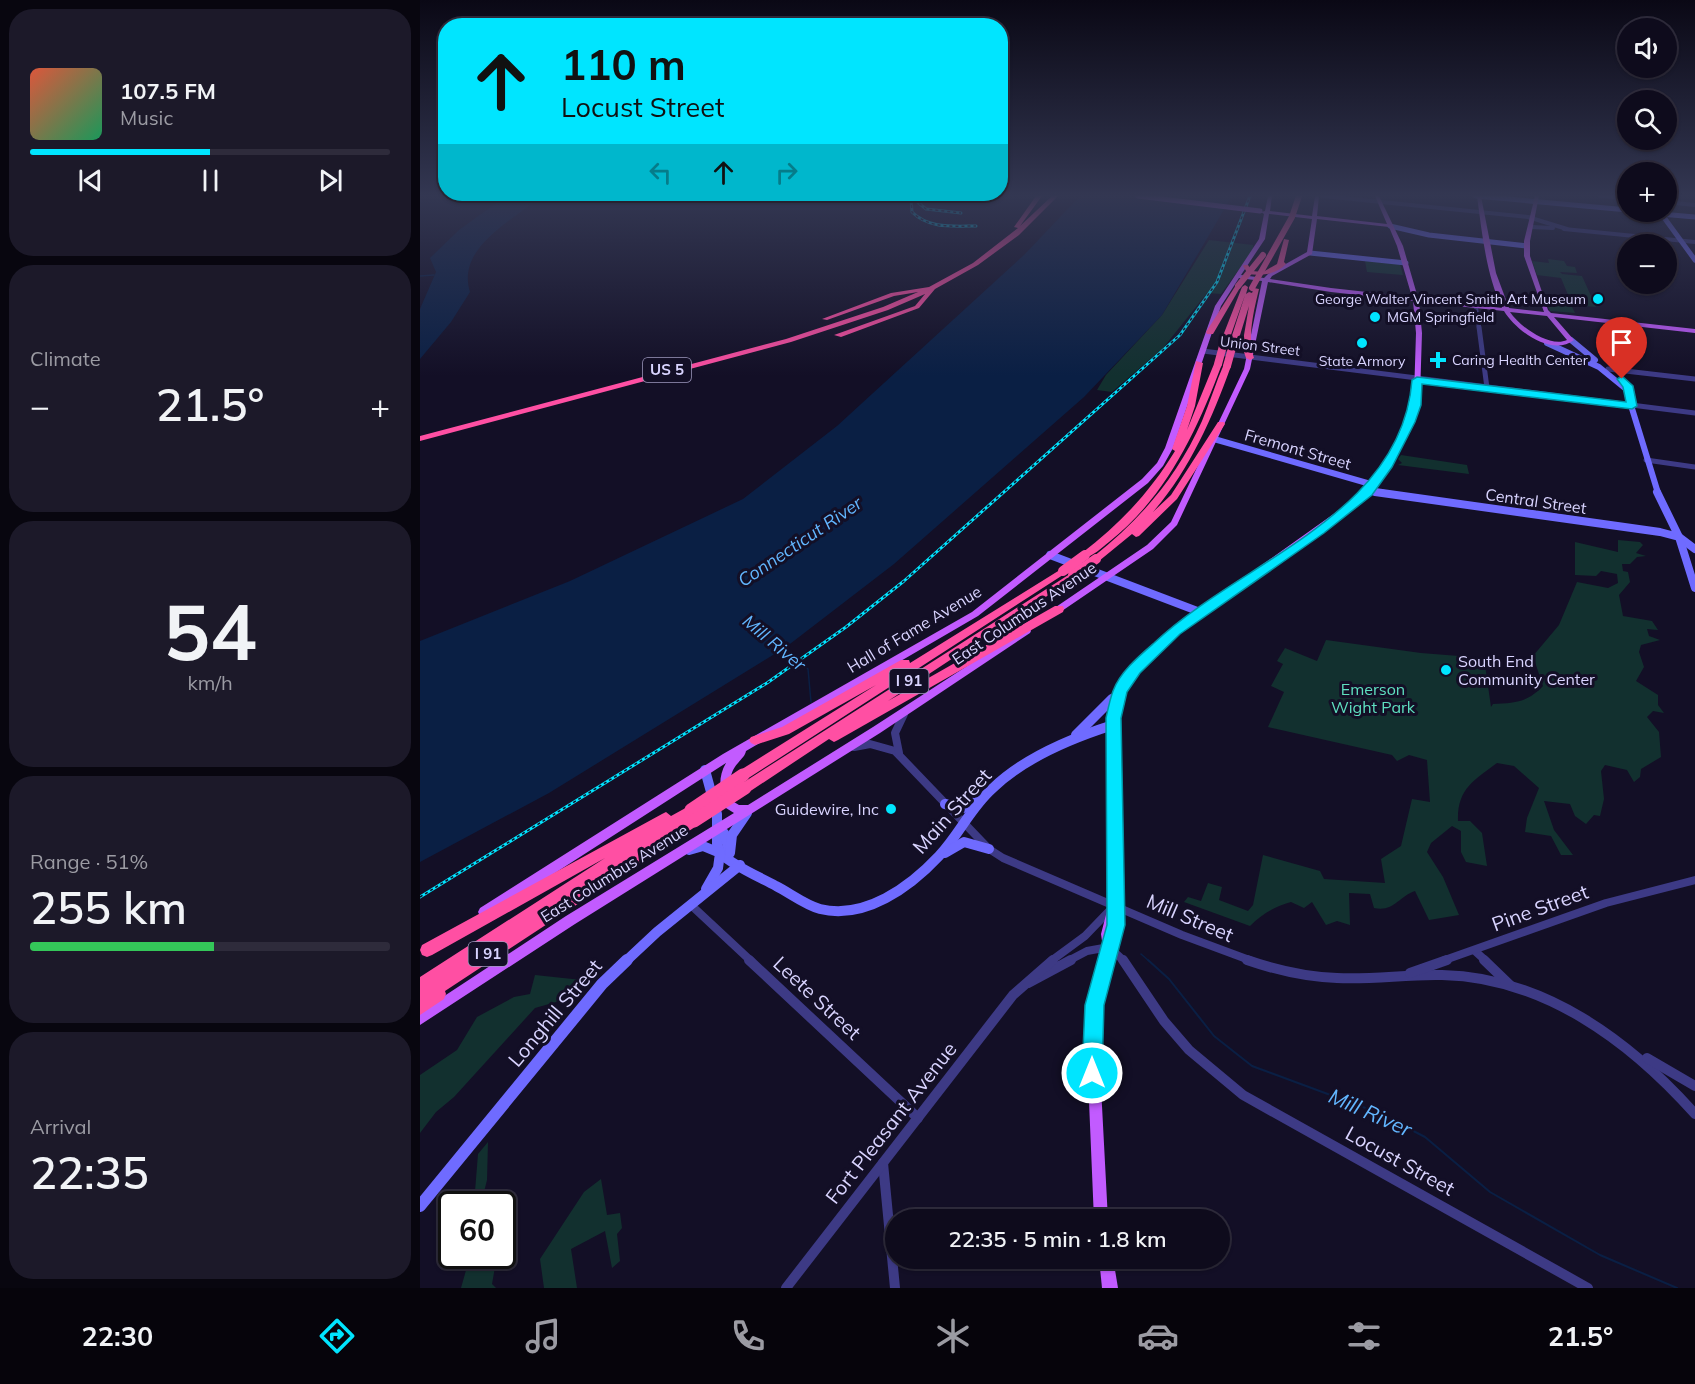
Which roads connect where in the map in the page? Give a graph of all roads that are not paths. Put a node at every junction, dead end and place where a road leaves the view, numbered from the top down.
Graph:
1 (987, 256) edge
2 (1252, 256) edge
3 (1262, 256) edge
4 (1270, 256) edge
5 (1284, 256) edge
6 (1304, 256) edge
7 (1343, 256) edge
8 (1403, 256) edge
9 (1491, 256) edge
10 (1529, 256) edge
11 (1406, 262) junction
12 (1283, 264) junction
13 (1246, 266) junction
14 (1270, 275) junction
15 (1238, 276) junction
16 (1265, 281) junction
17 (933, 288) junction
18 (1248, 288) junction
19 (891, 294) junction
20 (1416, 299) junction
21 (898, 303) junction
22 (1476, 307) junction
23 (913, 309) junction
24 (1506, 310) junction
25 (1548, 314) junction
26 (825, 319) dead end
27 (1695, 331) edge
28 (1210, 332) junction
29 (838, 335) dead end
30 (1571, 340) junction
31 (1547, 343) junction
32 (1203, 351) junction
33 (1250, 357) junction
34 (1199, 363) junction
35 (1222, 365) junction
36 (1608, 369) junction
37 (1695, 379) edge
38 (1417, 380) junction
39 (1487, 388) junction
40 (1626, 389) junction
41 (1632, 406) junction
42 (1695, 414) edge
43 (1221, 424) junction
44 (420, 438) edge
45 (1214, 439) junction
46 (1646, 460) junction
47 (1695, 467) edge
48 (1371, 488) junction
49 (1150, 497) junction
50 (1679, 537) junction
51 (1695, 549) edge
52 (1050, 555) junction
53 (1098, 557) junction
54 (1068, 573) junction
55 (1107, 577) junction
56 (1695, 588) edge
57 (1059, 609) junction
58 (1200, 612) junction
59 (961, 634) junction
60 (1120, 691) junction
61 (910, 708) junction
62 (1113, 725) junction
63 (755, 741) junction
64 (1062, 746) junction
65 (840, 753) junction
66 (902, 758) junction
67 (785, 762) junction
68 (705, 770) junction
69 (986, 794) junction
70 (945, 804) junction
71 (753, 806) junction
72 (692, 812) junction
73 (964, 824) junction
74 (718, 828) junction
75 (989, 849) junction
76 (725, 853) junction
77 (939, 856) junction
78 (666, 860) junction
79 (740, 865) junction
80 (1695, 880) edge
81 (692, 906) junction
82 (1114, 906) junction
83 (557, 911) junction
84 (1109, 947) junction
85 (1475, 951) junction
86 (424, 953) edge
87 (1400, 975) junction
88 (1028, 983) junction
89 (420, 985) edge
90 (1513, 988) junction
91 (420, 999) edge
92 (420, 1008) edge
93 (420, 1019) edge
94 (1627, 1047) junction
95 (1695, 1086) edge
96 (1695, 1114) edge
97 (918, 1118) junction
98 (883, 1163) junction
99 (420, 1206) edge
100 (1100, 1209) edge
101 (1107, 1269) edge
102 (786, 1288) edge
103 (896, 1288) edge
104 (1110, 1288) edge
105 (1588, 1288) edge

1 - 17 highway, US 5
2 - 13 main road, Hall of Fame Avenue
3 - 18 highway, bridge
4 - 18 highway, bridge
5 - 12 highway, bridge
6 - 14 main road, East Columbus Avenue
7 - 11 main road
8 - 11 main road, Main Street
9 - 24 main road
10 - 25 main road
11 - 20 main road, Main Street
12 - 13 highway
12 - 14 highway
13 - 15 main road, Hall of Fame Avenue
14 - 16 main road, East Columbus Avenue
15 - 16 main road
15 - 28 main road, Hall of Fame Avenue
16 - 20 main road
16 - 33 main road, East Columbus Avenue
17 - 19 highway
17 - 21 highway, US 5
17 - 23 highway
18 - 28 highway
18 - 33 highway
18 - 35 highway, I 91, bridge
18 - 35 highway, I 91, bridge
19 - 21 highway
19 - 26 highway
20 - 22 main road
20 - 38 main road, Main Street
21 - 23 highway
21 - 44 highway, US 5
22 - 24 main road
22 - 39 street
23 - 29 highway
24 - 25 main road
24 - 31 main road
25 - 27 main road
25 - 30 main road
28 - 32 main road, Hall of Fame Avenue
30 - 31 main road
30 - 36 main road
31 - 40 main road
32 - 33 street, Union Street
32 - 34 main road, Hall of Fame Avenue
33 - 38 street, Union Street
33 - 43 main road, East Columbus Avenue
34 - 49 highway
34 - 52 main road, Hall of Fame Avenue
35 - 49 highway, I 91
35 - 53 highway, I 91
36 - 37 street
36 - 40 main road
38 - 39 street, Union Street
38 - 48 main road, Main Street
39 - 41 street, Union Street
40 - 41 main road
41 - 42 street, Union Street
41 - 46 main road
43 - 45 main road, East Columbus Avenue
43 - 53 highway
45 - 48 main road, Fremont Street
45 - 55 main road, East Columbus Avenue
46 - 47 street
46 - 50 main road
48 - 50 main road, Central Street
48 - 58 main road, Main Street
49 - 54 highway, I 91, bridge
50 - 51 main road, Central Street
50 - 56 main road
52 - 55 main road
52 - 63 main road, Hall of Fame Avenue
53 - 54 highway, I 91, bridge
54 - 59 highway, I 91
54 - 67 highway, I 91
55 - 57 main road, East Columbus Avenue
55 - 58 main road
57 - 61 main road, East Columbus Avenue
57 - 67 highway
58 - 60 main road, Main Street
59 - 63 highway
59 - 72 highway, I 91, bridge
60 - 62 main road, Main Street
60 - 64 main road, Main Street
61 - 65 main road, East Columbus Avenue
61 - 66 street, Mill Street
62 - 64 main road, Main Street
62 - 82 main road
63 - 68 main road, Hall of Fame Avenue
63 - 71 main road
64 - 69 main road, Main Street
65 - 66 street, Mill Street
65 - 71 main road, East Columbus Avenue
66 - 70 street, Mill Street
67 - 72 highway, I 91, bridge
68 - 74 main road
68 - 86 main road, Hall of Fame Avenue
69 - 70 main road
69 - 73 main road, Main Street
70 - 73 street, Mill Street
71 - 74 main road, East Columbus Avenue
71 - 76 main road
72 - 83 highway, I 91
72 - 86 highway
72 - 89 highway, I 91
73 - 75 street, Mill Street
73 - 77 main road, Main Street
74 - 76 main road
74 - 78 main road, East Columbus Avenue
75 - 77 main road
75 - 82 street, Mill Street
76 - 78 main road
76 - 79 main road, Main Street
76 - 81 main road
77 - 79 main road, Main Street
78 - 93 main road, East Columbus Avenue
79 - 81 main road, Longhill Street
80 - 85 street, Pine Street
81 - 97 street, Leete Street
81 - 99 main road, Longhill Street
82 - 84 main road
82 - 87 street, Mill Street
82 - 88 street, Fort Pleasant Avenue
83 - 91 highway, I 91
83 - 92 highway
84 - 88 street, Fort Pleasant Avenue
84 - 100 main road
84 - 105 street, Locust Street
85 - 87 street, Pine Street
85 - 90 street, Mill Street
87 - 90 street, Mill Street
88 - 97 street, Fort Pleasant Avenue
90 - 94 street, Mill Street
94 - 95 street, Mill Street
94 - 96 street, Mill Street
97 - 98 street, Fort Pleasant Avenue
98 - 102 street, Fort Pleasant Avenue
98 - 103 street
101 - 104 main road

